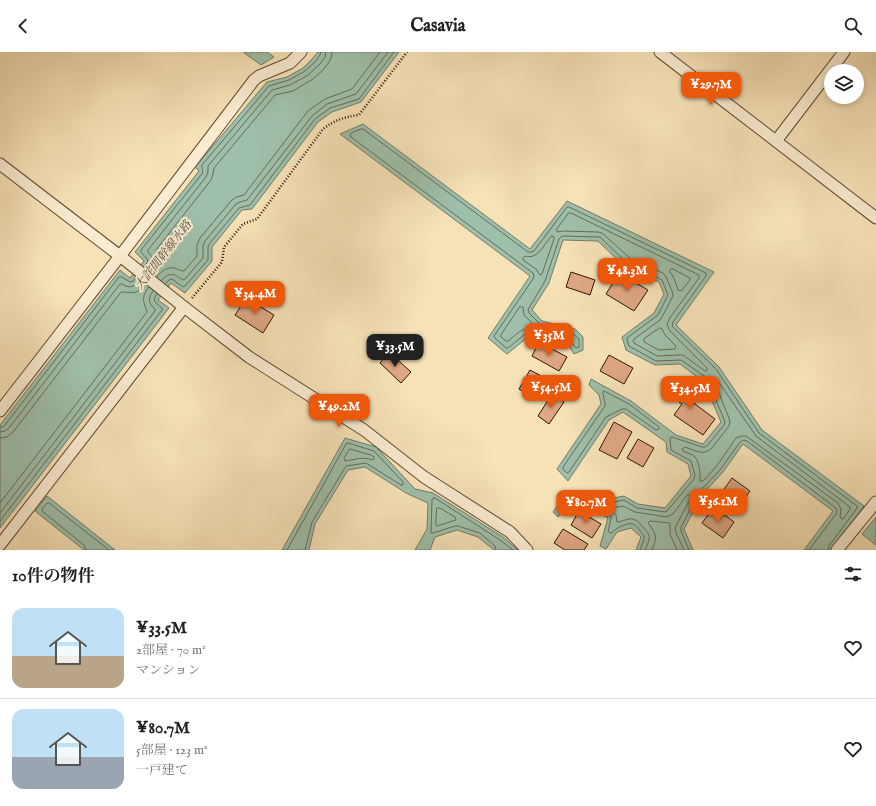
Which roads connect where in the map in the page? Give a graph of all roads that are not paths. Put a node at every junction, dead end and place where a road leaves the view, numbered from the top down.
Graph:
1 (301, 52) edge
2 (660, 52) edge
3 (844, 52) edge
4 (776, 141) junction
5 (0, 164) edge
6 (876, 218) edge
7 (120, 256) junction
8 (184, 307) junction
9 (0, 412) edge
10 (876, 502) edge
11 (0, 545) edge
12 (527, 550) edge
13 (837, 550) edge

1 - 7 street
2 - 4 street
3 - 4 street
4 - 6 street
5 - 7 street
7 - 8 street
7 - 9 street
8 - 11 street
8 - 12 street
10 - 13 street

